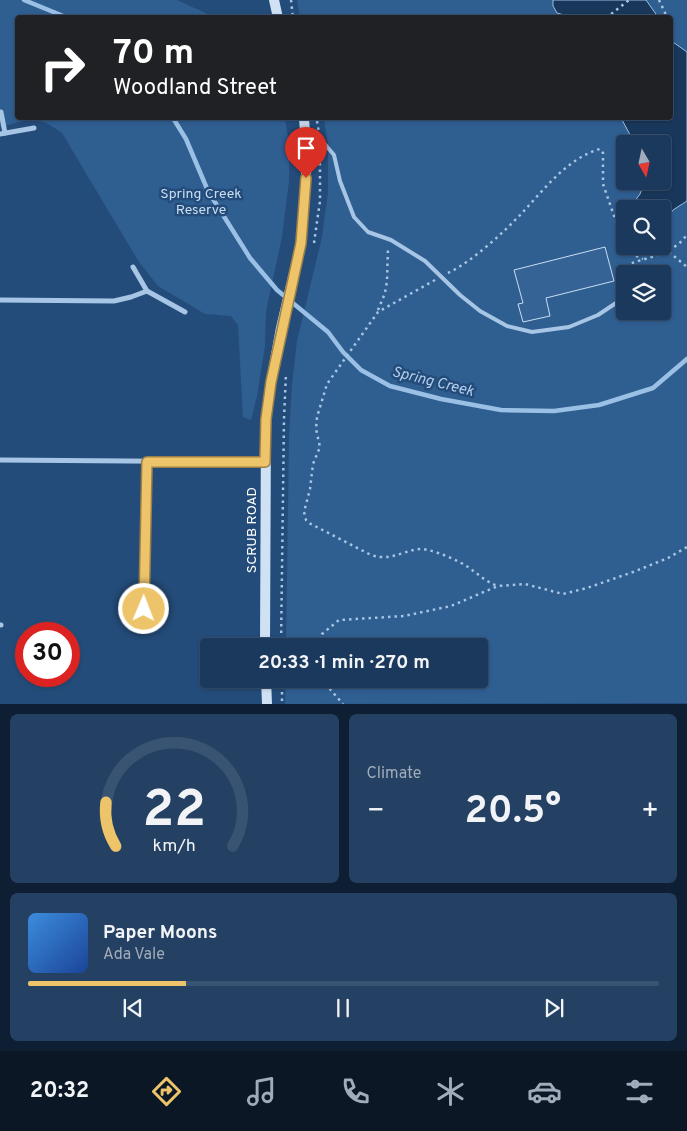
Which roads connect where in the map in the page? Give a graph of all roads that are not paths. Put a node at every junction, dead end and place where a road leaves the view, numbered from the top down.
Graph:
1 (274, 0) edge
2 (277, 15) edge
3 (1, 112) edge
4 (304, 120) edge
5 (34, 128) dead end
6 (3, 134) edge
7 (306, 142) junction
8 (133, 267) dead end
9 (147, 291) junction
10 (0, 300) edge
11 (616, 303) edge
12 (185, 312) dead end
13 (0, 460) edge
14 (147, 462) junction
15 (265, 462) junction
16 (144, 609) junction
17 (126, 621) dead end
18 (160, 623) dead end
19 (266, 638) edge
20 (266, 688) edge
21 (266, 704) edge

1 - 2 main road
3 - 6 street
4 - 7 main road, SCRUB ROAD
5 - 6 street
7 - 11 lane
7 - 15 main road, SCRUB ROAD
8 - 9 street
9 - 10 street
9 - 12 street
13 - 14 street
14 - 15 street
14 - 16 street
15 - 19 main road, SCRUB ROAD
16 - 17 street
16 - 18 street
20 - 21 main road

